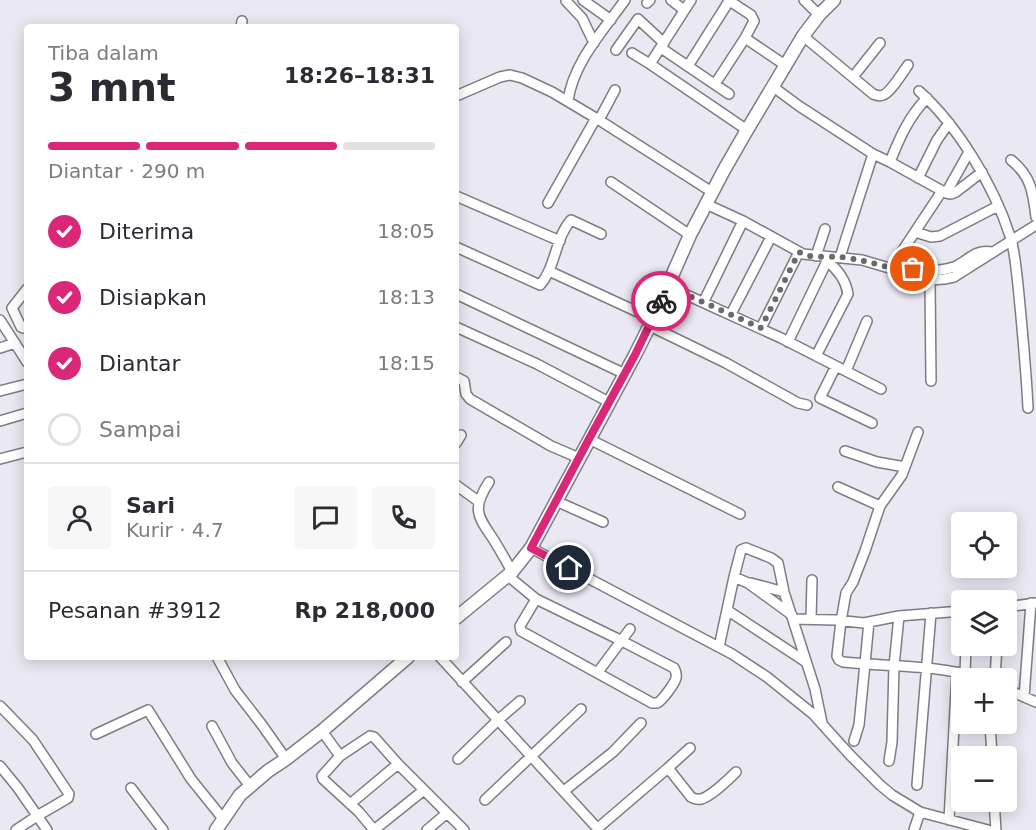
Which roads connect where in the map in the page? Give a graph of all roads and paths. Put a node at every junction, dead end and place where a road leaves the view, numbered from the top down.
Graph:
1 (583, 0) edge
2 (625, 0) edge
3 (671, 0) edge
4 (691, 0) edge
5 (804, 0) edge
6 (834, 0) edge
7 (566, 1) edge
8 (728, 1) edge
9 (684, 10) junction
10 (819, 15) junction
11 (611, 20) junction
12 (803, 36) junction
13 (745, 38) junction
14 (594, 43) junction
15 (880, 43) dead end
16 (663, 45) junction
17 (616, 50) dead end
18 (632, 53) dead end
19 (650, 64) junction
20 (785, 64) junction
21 (908, 65) dead end
22 (688, 66) junction
23 (853, 77) junction
24 (715, 84) junction
25 (772, 87) junction
26 (615, 90) dead end
27 (919, 91) dead end
28 (729, 94) dead end
29 (459, 95) edge
30 (927, 98) junction
31 (568, 102) junction
32 (598, 119) junction
33 (948, 123) junction
34 (747, 130) junction
35 (969, 152) junction
36 (873, 154) junction
37 (1011, 160) dead end
38 (890, 162) junction
39 (982, 172) junction
40 (918, 178) junction
41 (611, 182) dead end
42 (712, 192) junction
43 (944, 192) junction
44 (459, 197) edge
45 (548, 203) dead end
46 (706, 204) junction
47 (998, 206) junction
48 (1036, 217) edge
49 (743, 221) junction
50 (1036, 225) edge
51 (825, 229) dead end
52 (915, 232) junction
53 (601, 234) dead end
54 (690, 235) junction
55 (771, 237) junction
56 (560, 241) junction
57 (1012, 241) junction
58 (459, 248) edge
59 (799, 252) junction
60 (992, 252) junction
61 (816, 256) junction
62 (840, 257) junction
63 (828, 259) junction
64 (893, 265) junction
65 (549, 271) junction
66 (930, 280) junction
67 (667, 286) junction
68 (24, 293) edge
69 (459, 295) edge
70 (704, 301) junction
71 (731, 314) junction
72 (0, 320) edge
73 (867, 321) dead end
74 (651, 322) junction
75 (24, 328) edge
76 (459, 328) edge
77 (761, 328) junction
78 (788, 342) junction
79 (15, 343) junction
80 (0, 348) edge
81 (816, 356) junction
82 (24, 357) edge
83 (836, 366) junction
84 (846, 371) junction
85 (625, 374) junction
86 (459, 378) edge
87 (931, 381) dead end
88 (24, 385) edge
89 (881, 389) dead end
90 (0, 392) edge
91 (1032, 392) edge
92 (609, 402) junction
93 (807, 405) dead end
94 (1029, 408) dead end
95 (24, 414) edge
96 (0, 421) edge
97 (872, 423) dead end
98 (918, 432) dead end
99 (589, 439) junction
100 (845, 451) dead end
101 (24, 453) edge
102 (579, 458) junction
103 (0, 459) edge
104 (905, 467) junction
105 (489, 482) dead end
106 (459, 487) edge
107 (838, 487) dead end
108 (478, 501) junction
109 (556, 501) junction
110 (880, 506) junction
111 (740, 514) dead end
112 (603, 522) dead end
113 (531, 548) junction
114 (510, 574) junction
115 (734, 578) junction
116 (812, 580) dead end
117 (748, 583) junction
118 (784, 592) junction
119 (536, 599) junction
120 (1033, 603) edge
121 (1017, 605) edge
122 (727, 610) junction
123 (951, 612) edge
124 (930, 613) junction
125 (459, 616) edge
126 (899, 616) junction
127 (792, 617) junction
128 (811, 619) junction
129 (841, 621) junction
130 (869, 622) junction
131 (630, 629) dead end
132 (623, 641) junction
133 (506, 642) dead end
134 (719, 647) junction
135 (219, 660) edge
136 (404, 660) edge
137 (443, 660) edge
138 (806, 662) junction
139 (865, 664) junction
140 (894, 666) junction
141 (927, 668) junction
142 (598, 672) junction
143 (951, 672) edge
144 (462, 682) junction
145 (1017, 694) edge
146 (1024, 697) junction
147 (520, 701) dead end
148 (1036, 702) edge
149 (0, 706) edge
150 (581, 709) dead end
151 (498, 720) junction
152 (641, 723) dead end
153 (822, 724) junction
154 (212, 726) dead end
155 (322, 731) junction
156 (96, 734) dead end
157 (956, 734) edge
158 (854, 741) dead end
159 (690, 748) dead end
160 (340, 756) junction
161 (531, 756) junction
162 (286, 759) junction
163 (458, 759) dead end
164 (889, 761) dead end
165 (398, 764) junction
166 (0, 766) edge
167 (668, 768) junction
168 (736, 772) dead end
169 (917, 785) dead end
170 (250, 786) junction
171 (132, 788) dead end
172 (424, 790) junction
173 (564, 791) junction
174 (485, 800) dead end
175 (350, 804) junction
176 (920, 812) junction
177 (995, 812) edge
178 (447, 813) junction
179 (37, 816) junction
180 (949, 820) junction
181 (222, 826) edge
182 (599, 829) edge
183 (16, 830) edge
184 (47, 830) edge
185 (163, 830) edge
186 (374, 830) edge
187 (426, 830) edge
188 (464, 830) edge
189 (914, 830) edge
190 (988, 830) edge
191 (996, 830) edge

1 - 11 street
2 - 11 street
3 - 9 street
4 - 9 street
5 - 10 street
6 - 10 main road
7 - 14 street
8 - 13 street
8 - 22 street
9 - 16 street
10 - 12 main road
11 - 14 street
12 - 20 main road
12 - 23 street
13 - 20 street
13 - 24 street
14 - 31 street
15 - 23 street
16 - 17 street
16 - 19 street
16 - 22 street
18 - 19 street
19 - 34 street
20 - 25 main road
21 - 23 street
22 - 24 street
24 - 28 street
25 - 34 main road
25 - 36 street
26 - 32 street
27 - 30 street
29 - 31 street
30 - 33 street
30 - 38 street
31 - 32 street
32 - 42 street
32 - 45 street
33 - 35 street
33 - 40 street
34 - 42 main road
35 - 39 street
35 - 43 street
36 - 38 street
36 - 62 street
37 - 48 street
38 - 40 street
39 - 43 street
39 - 47 street
40 - 43 street
41 - 54 street
42 - 46 main road
43 - 52 street
44 - 56 street
46 - 49 street
46 - 54 main road
47 - 52 street
47 - 57 street
49 - 55 street
49 - 70 street
50 - 57 street
51 - 61 street
52 - 64 street
53 - 56 street
54 - 67 main road
55 - 59 street
55 - 71 street
56 - 65 street
57 - 60 street
57 - 91 street
58 - 65 street
59 - 61 street
59 - 77 street
60 - 64 street
60 - 66 street
61 - 63 street
62 - 63 street
62 - 64 street
63 - 78 street
63 - 81 street
64 - 66 street
65 - 74 street
66 - 87 street
67 - 70 street
67 - 74 main road
68 - 75 street
69 - 85 street
70 - 71 street
71 - 77 street
72 - 79 street
73 - 84 street
74 - 85 main road
74 - 93 street
76 - 92 street
77 - 78 street
78 - 81 street
79 - 80 street
79 - 82 street
81 - 83 street
83 - 84 street
83 - 97 street
84 - 89 street
85 - 92 main road
86 - 102 street
88 - 90 street
91 - 94 street
92 - 99 main road
95 - 96 street
98 - 104 street
99 - 102 main road
99 - 111 street
100 - 104 street
101 - 103 street
102 - 109 main road
104 - 110 street
105 - 108 street
106 - 108 street
107 - 110 street
108 - 114 street
109 - 112 street
109 - 113 main road
110 - 129 street
113 - 114 main road
113 - 134 street
114 - 119 street
114 - 125 main road
115 - 117 street
115 - 118 street
115 - 122 street
116 - 128 street
117 - 118 street
117 - 127 street
118 - 127 street
119 - 132 street
119 - 142 street
120 - 121 street
120 - 146 street
122 - 134 street
122 - 138 street
123 - 124 street
124 - 126 street
124 - 141 street
126 - 130 street
126 - 140 street
127 - 128 street
127 - 138 street
128 - 129 street
129 - 130 street
129 - 139 street
130 - 139 street
131 - 132 street
132 - 142 street
132 - 142 street
133 - 144 street
134 - 153 street
135 - 162 street
136 - 155 main road
137 - 144 street
138 - 153 street
139 - 140 street
139 - 158 street
140 - 141 street
140 - 164 street
141 - 143 street
141 - 169 street
144 - 151 street
145 - 146 street
146 - 148 street
147 - 151 street
149 - 179 street
150 - 161 street
151 - 161 street
151 - 163 street
152 - 173 street
153 - 176 street
154 - 170 street
155 - 160 street
155 - 162 main road
156 - 181 street
157 - 180 street
159 - 167 street
160 - 165 street
160 - 175 street
161 - 173 street
161 - 174 street
162 - 170 main road
165 - 172 street
165 - 175 street
166 - 179 street
167 - 168 street
167 - 182 street
170 - 181 main road
171 - 185 street
172 - 178 street
172 - 186 street
173 - 182 street
175 - 186 street
176 - 180 street
176 - 189 street
177 - 191 street
178 - 187 street
178 - 188 street
179 - 183 street
179 - 184 street
180 - 190 street

